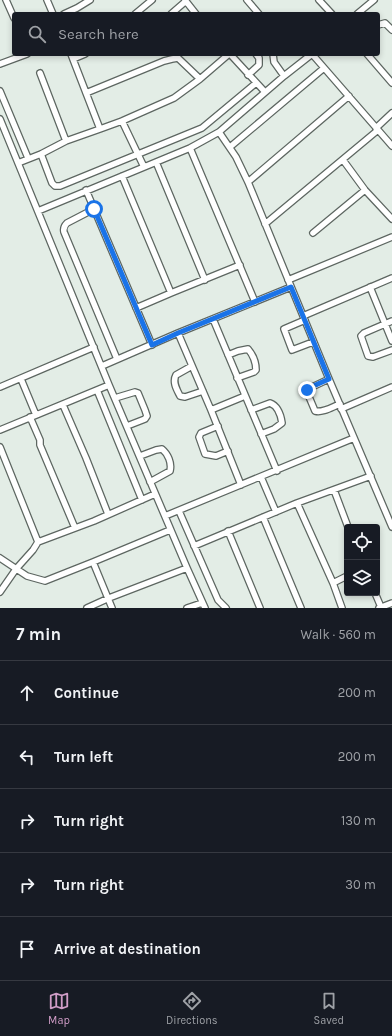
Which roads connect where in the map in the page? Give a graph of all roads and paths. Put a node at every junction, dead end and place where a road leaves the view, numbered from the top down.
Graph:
1 (6, 0) edge
2 (47, 0) edge
3 (90, 0) edge
4 (152, 0) edge
5 (247, 0) edge
6 (319, 0) edge
7 (374, 0) edge
8 (188, 1) edge
9 (52, 12) edge
10 (68, 12) edge
11 (137, 12) edge
12 (174, 12) edge
13 (195, 12) edge
14 (257, 12) edge
15 (330, 12) edge
16 (359, 12) edge
17 (12, 14) edge
18 (380, 24) edge
19 (392, 30) edge
20 (22, 56) edge
21 (231, 56) edge
22 (233, 56) edge
23 (258, 56) edge
24 (273, 56) edge
25 (309, 56) edge
26 (314, 56) edge
27 (369, 56) edge
28 (72, 57) edge
29 (0, 64) edge
30 (324, 68) junction
31 (40, 73) dead end
32 (248, 75) junction
33 (284, 76) junction
34 (200, 79) junction
35 (256, 83) junction
36 (392, 83) edge
37 (0, 91) edge
38 (265, 92) junction
39 (86, 93) junction
40 (349, 96) junction
41 (392, 113) edge
42 (0, 119) edge
43 (122, 121) junction
44 (100, 129) junction
45 (377, 129) junction
46 (219, 132) junction
47 (66, 141) junction
48 (392, 146) edge
49 (230, 147) junction
50 (190, 148) junction
51 (41, 154) junction
52 (138, 154) junction
53 (28, 158) junction
54 (343, 160) junction
55 (156, 162) junction
56 (18, 163) junction
57 (144, 167) junction
58 (122, 176) junction
59 (248, 182) junction
60 (86, 190) junction
61 (365, 190) junction
62 (94, 209) junction
63 (38, 211) junction
64 (392, 219) edge
65 (265, 224) junction
66 (313, 233) dead end
67 (392, 237) edge
68 (240, 265) junction
69 (392, 278) edge
70 (205, 280) junction
71 (288, 280) junction
72 (291, 287) junction
73 (370, 288) junction
74 (171, 293) junction
75 (255, 302) junction
76 (136, 308) junction
77 (304, 318) junction
78 (213, 319) junction
79 (392, 321) edge
80 (384, 324) junction
81 (178, 333) junction
82 (392, 341) edge
83 (314, 342) junction
84 (152, 345) junction
85 (94, 347) junction
86 (392, 350) edge
87 (228, 355) junction
88 (117, 359) junction
89 (102, 366) junction
90 (192, 366) junction
91 (237, 378) junction
92 (21, 379) junction
93 (329, 379) junction
94 (109, 385) junction
95 (0, 387) edge
96 (392, 387) edge
97 (97, 390) junction
98 (203, 391) junction
99 (245, 396) junction
100 (115, 398) junction
101 (63, 405) junction
102 (341, 406) junction
103 (211, 410) junction
104 (251, 410) junction
105 (33, 416) junction
106 (127, 426) junction
107 (218, 426) junction
108 (0, 430) edge
109 (261, 434) junction
110 (354, 438) junction
111 (0, 447) edge
112 (228, 451) junction
113 (140, 456) junction
114 (277, 471) junction
115 (371, 476) junction
116 (261, 477) junction
117 (150, 482) junction
118 (241, 485) junction
119 (334, 490) junction
120 (155, 494) junction
121 (142, 500) junction
122 (297, 503) junction
123 (179, 511) junction
124 (276, 512) junction
125 (108, 514) junction
126 (165, 516) junction
127 (263, 517) junction
128 (347, 524) edge
129 (392, 527) edge
130 (74, 528) junction
131 (170, 530) junction
132 (228, 531) junction
133 (38, 542) junction
134 (194, 546) junction
135 (0, 558) edge
136 (93, 562) junction
137 (186, 568) junction
138 (16, 569) junction
139 (344, 578) edge
140 (333, 583) junction
141 (0, 592) edge
142 (376, 596) edge
143 (108, 598) junction
144 (392, 603) edge
145 (203, 605) edge
146 (380, 607) edge
147 (87, 608) edge
148 (112, 608) edge
149 (187, 608) edge
150 (226, 608) edge
151 (260, 608) edge
152 (301, 608) edge
153 (342, 608) edge

1 - 17 street
2 - 9 street
3 - 10 street
4 - 11 street
5 - 14 street
6 - 15 street
7 - 16 street
8 - 12 street
8 - 13 street
18 - 19 street
20 - 29 street
21 - 34 street
22 - 32 street
23 - 32 street
24 - 33 street
25 - 33 street
26 - 30 street
27 - 36 street
28 - 39 street
30 - 40 street
30 - 49 street
31 - 47 street
32 - 35 street
33 - 38 street
34 - 39 street
34 - 43 street
35 - 38 street
35 - 52 street
37 - 53 street
38 - 46 street
39 - 44 street
40 - 45 street
40 - 59 street
41 - 45 street
42 - 56 street
43 - 44 street
43 - 52 street
44 - 47 street
45 - 48 street
45 - 54 street
46 - 49 street
46 - 50 street
47 - 51 street
49 - 59 street
50 - 55 street
50 - 68 street
51 - 52 street
51 - 53 street
52 - 57 street
53 - 56 street
54 - 61 street
54 - 65 street
55 - 57 street
55 - 70 street
56 - 63 street
57 - 58 street
58 - 60 street
58 - 74 street
59 - 65 street
60 - 62 street
60 - 63 street
61 - 64 street
61 - 66 street
62 - 76 street
62 - 88 street
63 - 85 street
65 - 71 street
67 - 71 street
68 - 70 street
68 - 75 street
69 - 73 street
70 - 74 street
71 - 72 street
72 - 75 street
72 - 77 street
73 - 77 street
73 - 80 street
74 - 76 street
75 - 78 street
76 - 84 street
77 - 83 street
77 - 83 street
78 - 81 street
78 - 87 street
79 - 80 street
80 - 82 street
80 - 86 street
81 - 84 street
81 - 90 street
83 - 93 street
84 - 88 street
85 - 89 street
85 - 92 street
87 - 91 street
87 - 91 street
88 - 89 street
89 - 94 street
90 - 98 street
90 - 98 street
91 - 99 street
92 - 95 street
92 - 105 street
93 - 102 street
93 - 102 street
94 - 97 street
94 - 100 street
96 - 102 street
97 - 101 street
97 - 121 street
98 - 103 street
99 - 103 street
99 - 104 street
100 - 106 street
100 - 106 street
101 - 105 street
101 - 125 street
102 - 110 street
103 - 107 street
104 - 109 street
104 - 109 street
105 - 108 street
105 - 130 street
106 - 113 street
107 - 112 street
107 - 112 street
109 - 114 street
110 - 114 street
110 - 115 street
111 - 133 street
112 - 118 street
113 - 117 street
113 - 117 street
114 - 116 street
115 - 119 street
115 - 129 street
116 - 118 street
116 - 124 street
117 - 120 street
118 - 123 street
119 - 122 street
119 - 128 street
120 - 121 street
120 - 126 street
121 - 125 street
122 - 124 street
122 - 140 street
123 - 126 street
123 - 134 street
124 - 127 street
125 - 130 street
126 - 131 street
127 - 132 street
127 - 152 street
130 - 133 street
131 - 136 street
131 - 137 street
132 - 134 street
132 - 151 street
133 - 138 street
134 - 150 street
135 - 138 street
136 - 138 street
136 - 143 street
137 - 143 street
137 - 145 street
138 - 141 street
139 - 140 street
140 - 153 street
142 - 146 street
143 - 147 street
143 - 148 street
144 - 146 street
145 - 149 street

